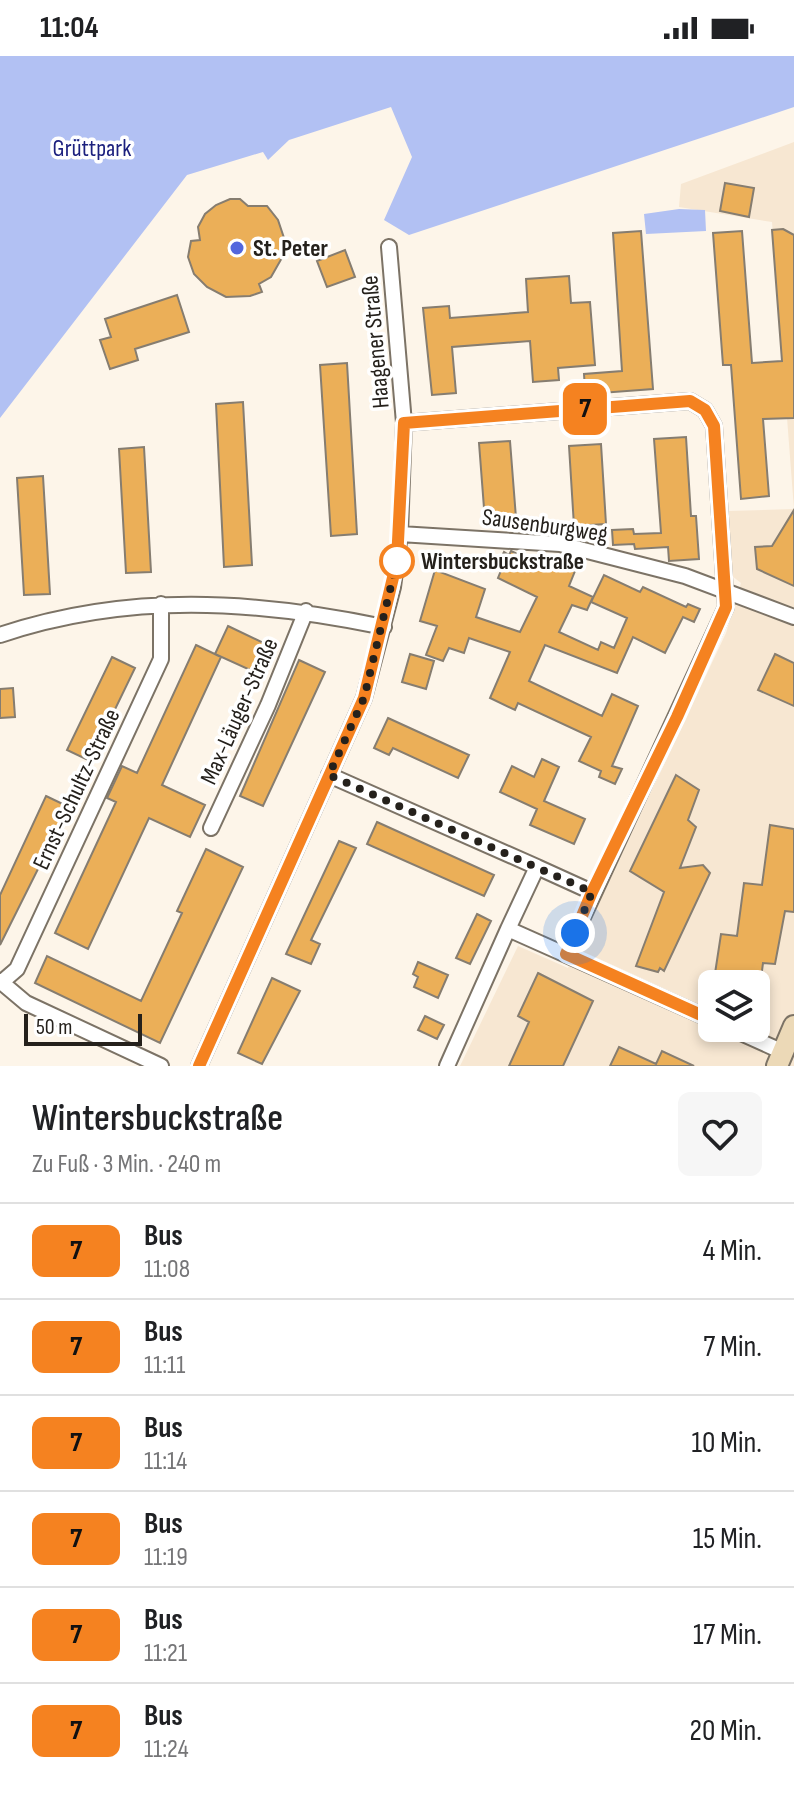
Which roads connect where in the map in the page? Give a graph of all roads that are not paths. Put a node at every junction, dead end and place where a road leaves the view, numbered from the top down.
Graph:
1 (389, 247) dead end
2 (404, 423) junction
3 (400, 534) junction
4 (726, 592) junction
5 (161, 604) junction
6 (306, 611) junction
7 (794, 617) edge
8 (384, 627) junction
9 (0, 635) edge
10 (329, 775) junction
11 (211, 828) dead end
12 (537, 867) junction
13 (592, 892) junction
14 (508, 929) junction
15 (566, 954) junction
16 (1, 981) edge
17 (698, 1014) edge
18 (794, 1026) edge
19 (753, 1042) edge
20 (780, 1059) edge
21 (161, 1066) edge
22 (199, 1066) edge
23 (447, 1066) edge

1 - 2 street, Haagener Straße
2 - 3 street, Haagener Straße
2 - 4 street
3 - 4 street, Sausenburgweg
3 - 8 street, Haagener Straße
4 - 7 street, Sausenburgweg
4 - 13 street
5 - 6 street
5 - 9 street
5 - 16 street, Ernst-Schultz-Straße
6 - 8 street
6 - 11 street, Max-Läuger-Straße
8 - 10 street, Haagener Straße
10 - 12 street
10 - 22 street, Haagener Straße
12 - 13 street
12 - 14 street
13 - 15 street
14 - 15 street
14 - 23 street
15 - 17 street
16 - 21 street
18 - 20 main road
19 - 20 street

